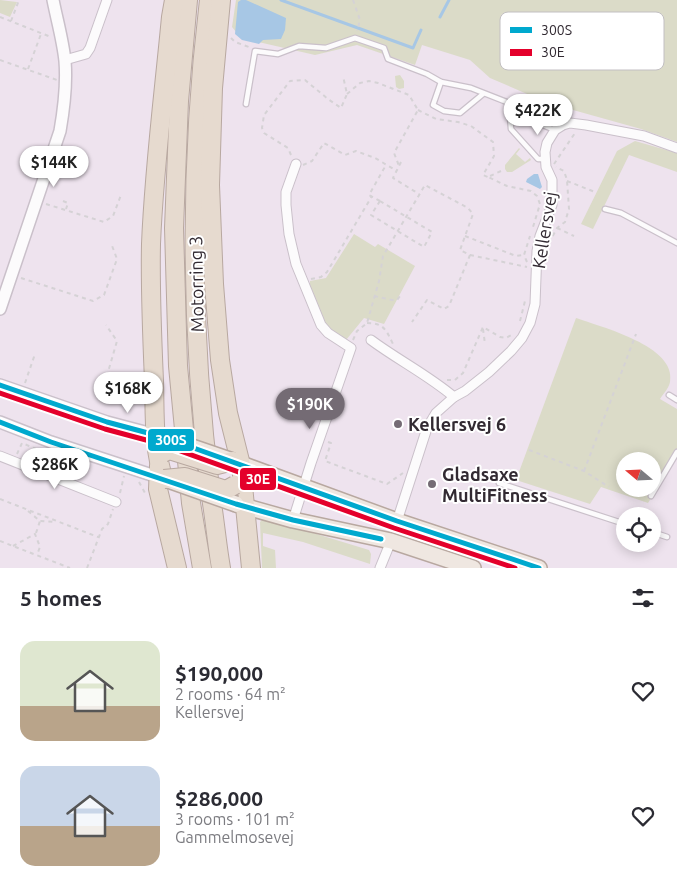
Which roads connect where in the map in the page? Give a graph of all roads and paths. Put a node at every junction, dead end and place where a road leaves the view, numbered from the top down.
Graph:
1 (19, 0) edge
2 (53, 0) edge
3 (107, 0) edge
4 (174, 0) edge
5 (188, 0) edge
6 (209, 0) edge
7 (220, 0) edge
8 (352, 0) edge
9 (0, 17) edge
10 (11, 22) junction
11 (41, 34) junction
12 (357, 34) dead end
13 (230, 37) dead end
14 (60, 38) junction
15 (255, 51) junction
16 (0, 60) edge
17 (65, 60) junction
18 (28, 70) junction
19 (343, 76) dead end
20 (441, 82) junction
21 (66, 83) junction
22 (348, 94) junction
23 (483, 94) junction
24 (509, 103) junction
25 (246, 104) dead end
26 (418, 110) junction
27 (579, 124) junction
28 (555, 130) junction
29 (677, 148) edge
30 (545, 159) junction
31 (401, 162) dead end
32 (296, 164) junction
33 (386, 165) junction
34 (399, 166) junction
35 (553, 166) dead end
36 (397, 171) junction
37 (501, 171) dead end
38 (488, 177) junction
39 (567, 181) dead end
40 (595, 192) dead end
41 (419, 194) junction
42 (121, 195) dead end
43 (372, 196) junction
44 (36, 201) junction
45 (63, 201) dead end
46 (380, 201) junction
47 (605, 209) dead end
48 (66, 210) junction
49 (406, 217) junction
50 (557, 228) dead end
51 (398, 232) junction
52 (465, 236) junction
53 (574, 236) dead end
54 (111, 243) dead end
55 (677, 243) edge
56 (470, 255) junction
57 (524, 255) junction
58 (11, 275) junction
59 (301, 280) junction
60 (374, 296) junction
61 (400, 296) dead end
62 (526, 299) dead end
63 (0, 309) edge
64 (412, 322) dead end
65 (520, 322) dead end
66 (366, 323) junction
67 (106, 325) dead end
68 (483, 327) junction
69 (514, 333) dead end
70 (636, 334) dead end
71 (371, 340) dead end
72 (485, 344) dead end
73 (351, 348) junction
74 (36, 354) dead end
75 (393, 356) junction
76 (100, 377) dead end
77 (446, 380) dead end
78 (0, 385) edge
79 (22, 393) junction
80 (668, 395) dead end
81 (454, 397) junction
82 (677, 400) edge
83 (0, 422) edge
84 (319, 438) junction
85 (529, 450) dead end
86 (677, 452) edge
87 (0, 456) edge
88 (160, 457) junction
89 (14, 461) junction
90 (237, 463) junction
91 (406, 465) dead end
92 (29, 467) junction
93 (584, 471) junction
94 (123, 477) dead end
95 (661, 479) edge
96 (499, 483) dead end
97 (303, 487) junction
98 (609, 487) dead end
99 (0, 499) edge
100 (116, 502) junction
101 (241, 505) junction
102 (27, 509) junction
103 (293, 520) junction
104 (397, 521) junction
105 (616, 521) edge
106 (40, 522) junction
107 (58, 522) junction
108 (35, 534) junction
109 (661, 535) edge
110 (668, 537) dead end
111 (99, 538) junction
112 (0, 541) edge
113 (391, 542) junction
114 (13, 546) junction
115 (37, 555) junction
116 (70, 568) edge
117 (87, 568) edge
118 (177, 568) edge
119 (202, 568) edge
120 (221, 568) edge
121 (251, 568) edge
122 (380, 568) edge
123 (473, 568) edge
124 (539, 568) edge

1 - 10 path
2 - 14 street
3 - 17 street
4 - 88 highway
5 - 119 highway, Motorring 3
6 - 120 highway, Motorring 3
7 - 90 highway
8 - 12 path
9 - 10 path
10 - 11 path
11 - 14 path
11 - 18 path
13 - 15 path
14 - 17 street
15 - 20 lane
15 - 25 lane
16 - 18 path
17 - 21 street
18 - 21 path
19 - 22 path
20 - 23 lane
20 - 23 lane
21 - 44 street
22 - 26 path
22 - 32 path
23 - 24 lane
24 - 28 lane
24 - 30 lane
26 - 34 path
26 - 38 path
27 - 28 street
27 - 29 street
27 - 35 path
28 - 30 street
30 - 81 street, Kellersvej
31 - 34 path
32 - 33 path
32 - 59 street
33 - 36 path
33 - 43 path
34 - 36 path
36 - 41 path
37 - 38 path
38 - 57 path
39 - 40 path
41 - 49 path
41 - 52 path
42 - 48 path
43 - 46 path
43 - 59 path
44 - 48 path
44 - 58 street
45 - 48 path
46 - 49 path
46 - 51 path
47 - 55 lane
49 - 51 path
49 - 51 path
50 - 53 path
51 - 60 path
52 - 56 path
52 - 57 path
54 - 58 path
56 - 57 path
56 - 64 path
58 - 63 street
59 - 73 street
60 - 61 path
60 - 66 path
62 - 65 path
66 - 73 path
66 - 75 path
67 - 76 path
68 - 69 path
68 - 72 path
68 - 77 path
70 - 93 path
71 - 75 street
73 - 84 street
74 - 79 path
75 - 81 street
78 - 79 street
79 - 88 street
80 - 82 lane
81 - 104 street, Kellersvej
83 - 88 street
84 - 91 path
84 - 97 street
85 - 93 path
86 - 95 lane
87 - 89 street
88 - 90 highway, bridge
88 - 90 highway, bridge
88 - 101 main road, bridge
88 - 118 highway
89 - 92 street
89 - 92 path
90 - 97 main road
90 - 101 highway
92 - 100 street
93 - 98 path
94 - 100 path
96 - 105 lane
97 - 103 street
97 - 104 main road
99 - 102 path
100 - 111 path
101 - 103 main road
101 - 121 highway
102 - 106 path
102 - 107 path
103 - 113 main road
104 - 124 main road
106 - 107 path
106 - 108 path
107 - 111 path
108 - 114 path
108 - 115 path
109 - 110 lane
111 - 117 path
112 - 114 path
113 - 122 street
113 - 123 main road
114 - 115 path
115 - 116 path

